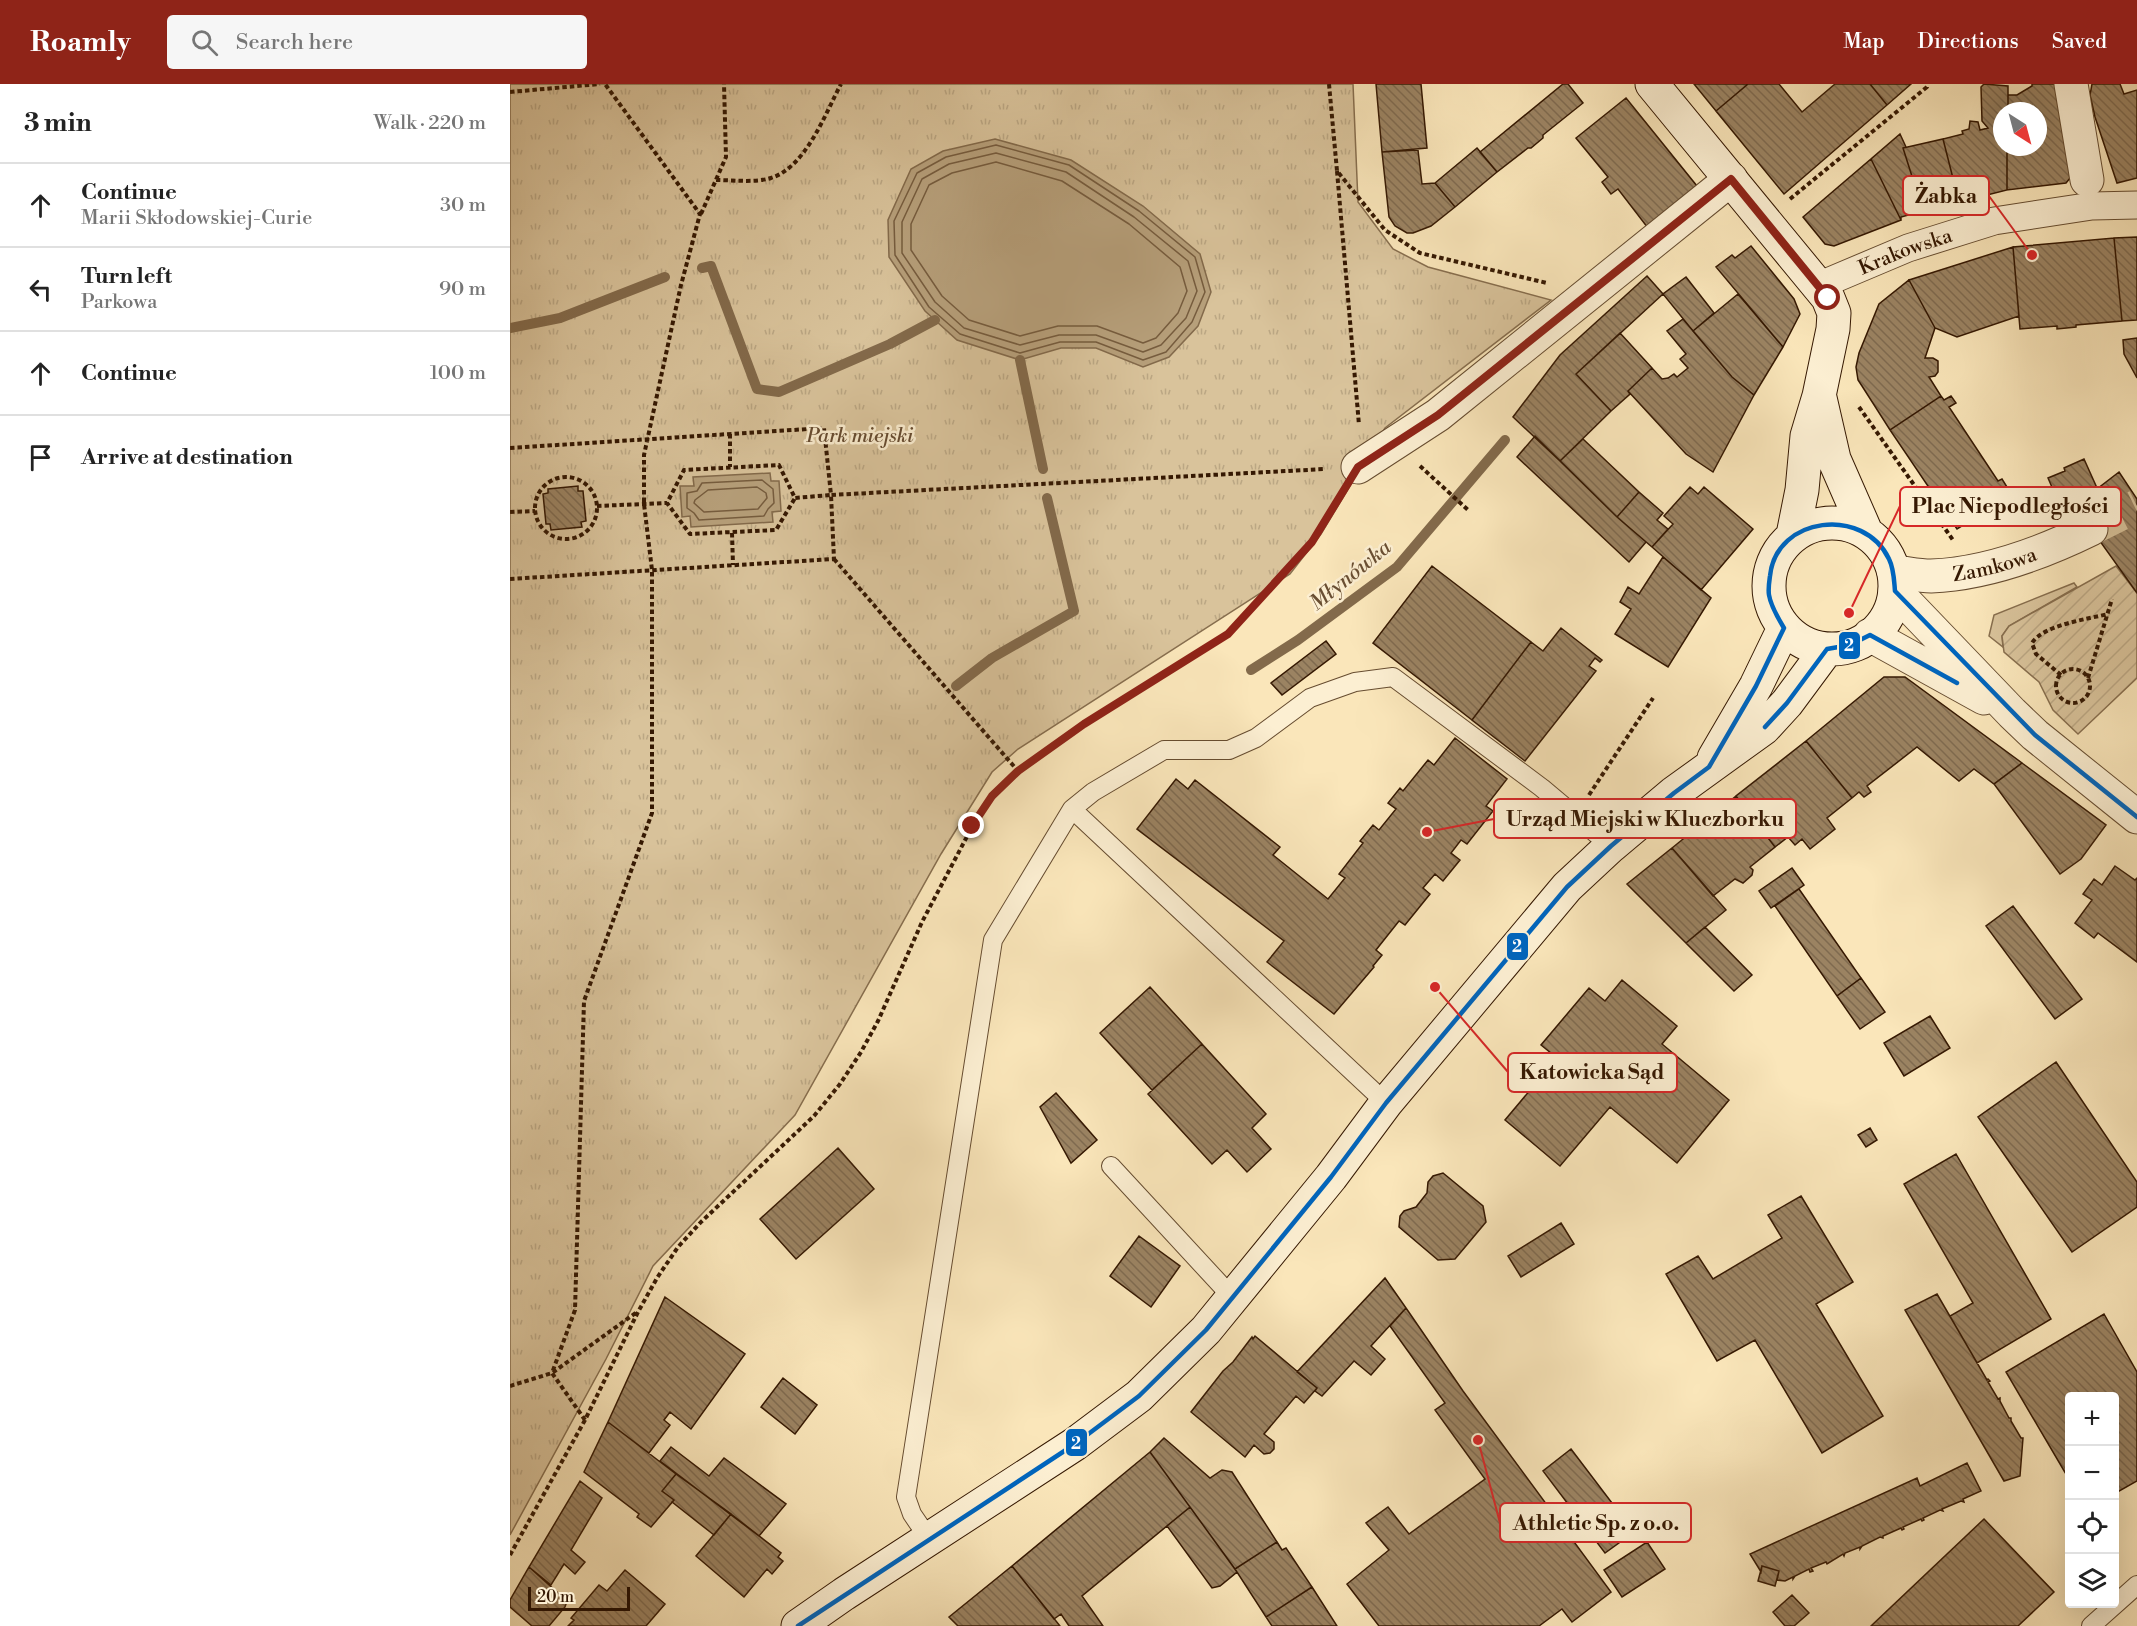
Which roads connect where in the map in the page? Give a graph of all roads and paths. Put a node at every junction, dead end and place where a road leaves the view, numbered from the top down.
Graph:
1 (600, 84) edge
2 (605, 84) edge
3 (724, 84) edge
4 (841, 84) edge
5 (1329, 84) edge
6 (1652, 84) edge
7 (1927, 84) edge
8 (2071, 84) edge
9 (510, 92) edge
10 (1337, 171) junction
11 (1731, 179) junction
12 (716, 180) junction
13 (2087, 180) dead end
14 (2137, 205) edge
15 (700, 214) junction
16 (1764, 220) junction
17 (1818, 286) junction
18 (1589, 293) junction
19 (1819, 396) junction
20 (1857, 406) dead end
21 (730, 434) junction
22 (647, 439) junction
23 (510, 448) edge
24 (730, 467) junction
25 (1358, 467) junction
26 (1449, 493) dead end
27 (831, 495) junction
28 (795, 498) junction
29 (667, 503) junction
30 (644, 504) junction
31 (597, 506) junction
32 (1468, 510) dead end
33 (535, 511) junction
34 (510, 512) edge
35 (2091, 529) tunnel mouth
36 (732, 532) junction
37 (1866, 532) junction
38 (1793, 535) junction
39 (1957, 545) dead end
40 (834, 558) junction
41 (733, 565) junction
42 (652, 570) junction
43 (510, 579) edge
44 (1894, 581) junction
45 (2112, 599) dead end
46 (2108, 614) junction
47 (1784, 628) junction
48 (1870, 635) junction
49 (1827, 649) junction
50 (2061, 675) junction
51 (2088, 678) junction
52 (1653, 698) dead end
53 (2012, 713) junction
54 (1709, 767) junction
55 (1018, 771) junction
56 (1072, 809) junction
57 (1575, 816) junction
58 (2137, 817) edge
59 (1611, 846) junction
60 (1386, 1103) junction
61 (1111, 1166) dead end
62 (1232, 1297) junction
63 (638, 1312) junction
64 (552, 1373) junction
65 (510, 1386) edge
66 (585, 1420) junction
67 (929, 1539) junction
68 (510, 1555) edge
69 (2135, 1591) edge
70 (798, 1626) edge
71 (2091, 1626) edge

1 - 9 path
2 - 15 path
3 - 12 path
4 - 12 path
5 - 10 path
6 - 11 main road
7 - 16 path
8 - 13 main road
10 - 18 path
10 - 25 path
11 - 16 main road
11 - 18 main road
12 - 15 path
14 - 17 street, Krakowska
15 - 22 path
16 - 17 main road
17 - 19 main road
18 - 25 main road
19 - 37 main road
19 - 38 main road
20 - 39 path
21 - 22 path
21 - 24 path
21 - 27 path
22 - 23 path
22 - 30 path
24 - 28 path
24 - 29 path
25 - 27 path
25 - 55 path
26 - 32 path
27 - 28 path
27 - 40 path
28 - 36 path
29 - 30 path
29 - 36 path
30 - 31 path
30 - 42 path
31 - 33 path
31 - 33 path
33 - 34 path
35 - 44 main road, Zamkowa
36 - 41 path
37 - 38 main road
37 - 44 main road
38 - 47 main road
40 - 41 path
40 - 55 path
41 - 42 path
42 - 43 path
42 - 64 path
44 - 48 main road
44 - 53 main road
45 - 46 path
46 - 50 path
46 - 51 path
47 - 49 main road
47 - 54 main road
48 - 49 main road
48 - 53 main road
49 - 54 main road
50 - 51 path
50 - 51 path
52 - 57 path
53 - 58 main road
54 - 59 main road
55 - 63 path
56 - 57 lane
56 - 60 lane
56 - 67 lane
57 - 59 lane
59 - 60 main road
60 - 62 main road
61 - 62 lane
62 - 67 main road
63 - 64 path
63 - 66 path
64 - 65 path
64 - 66 path
66 - 68 path
67 - 70 main road
69 - 71 lane

